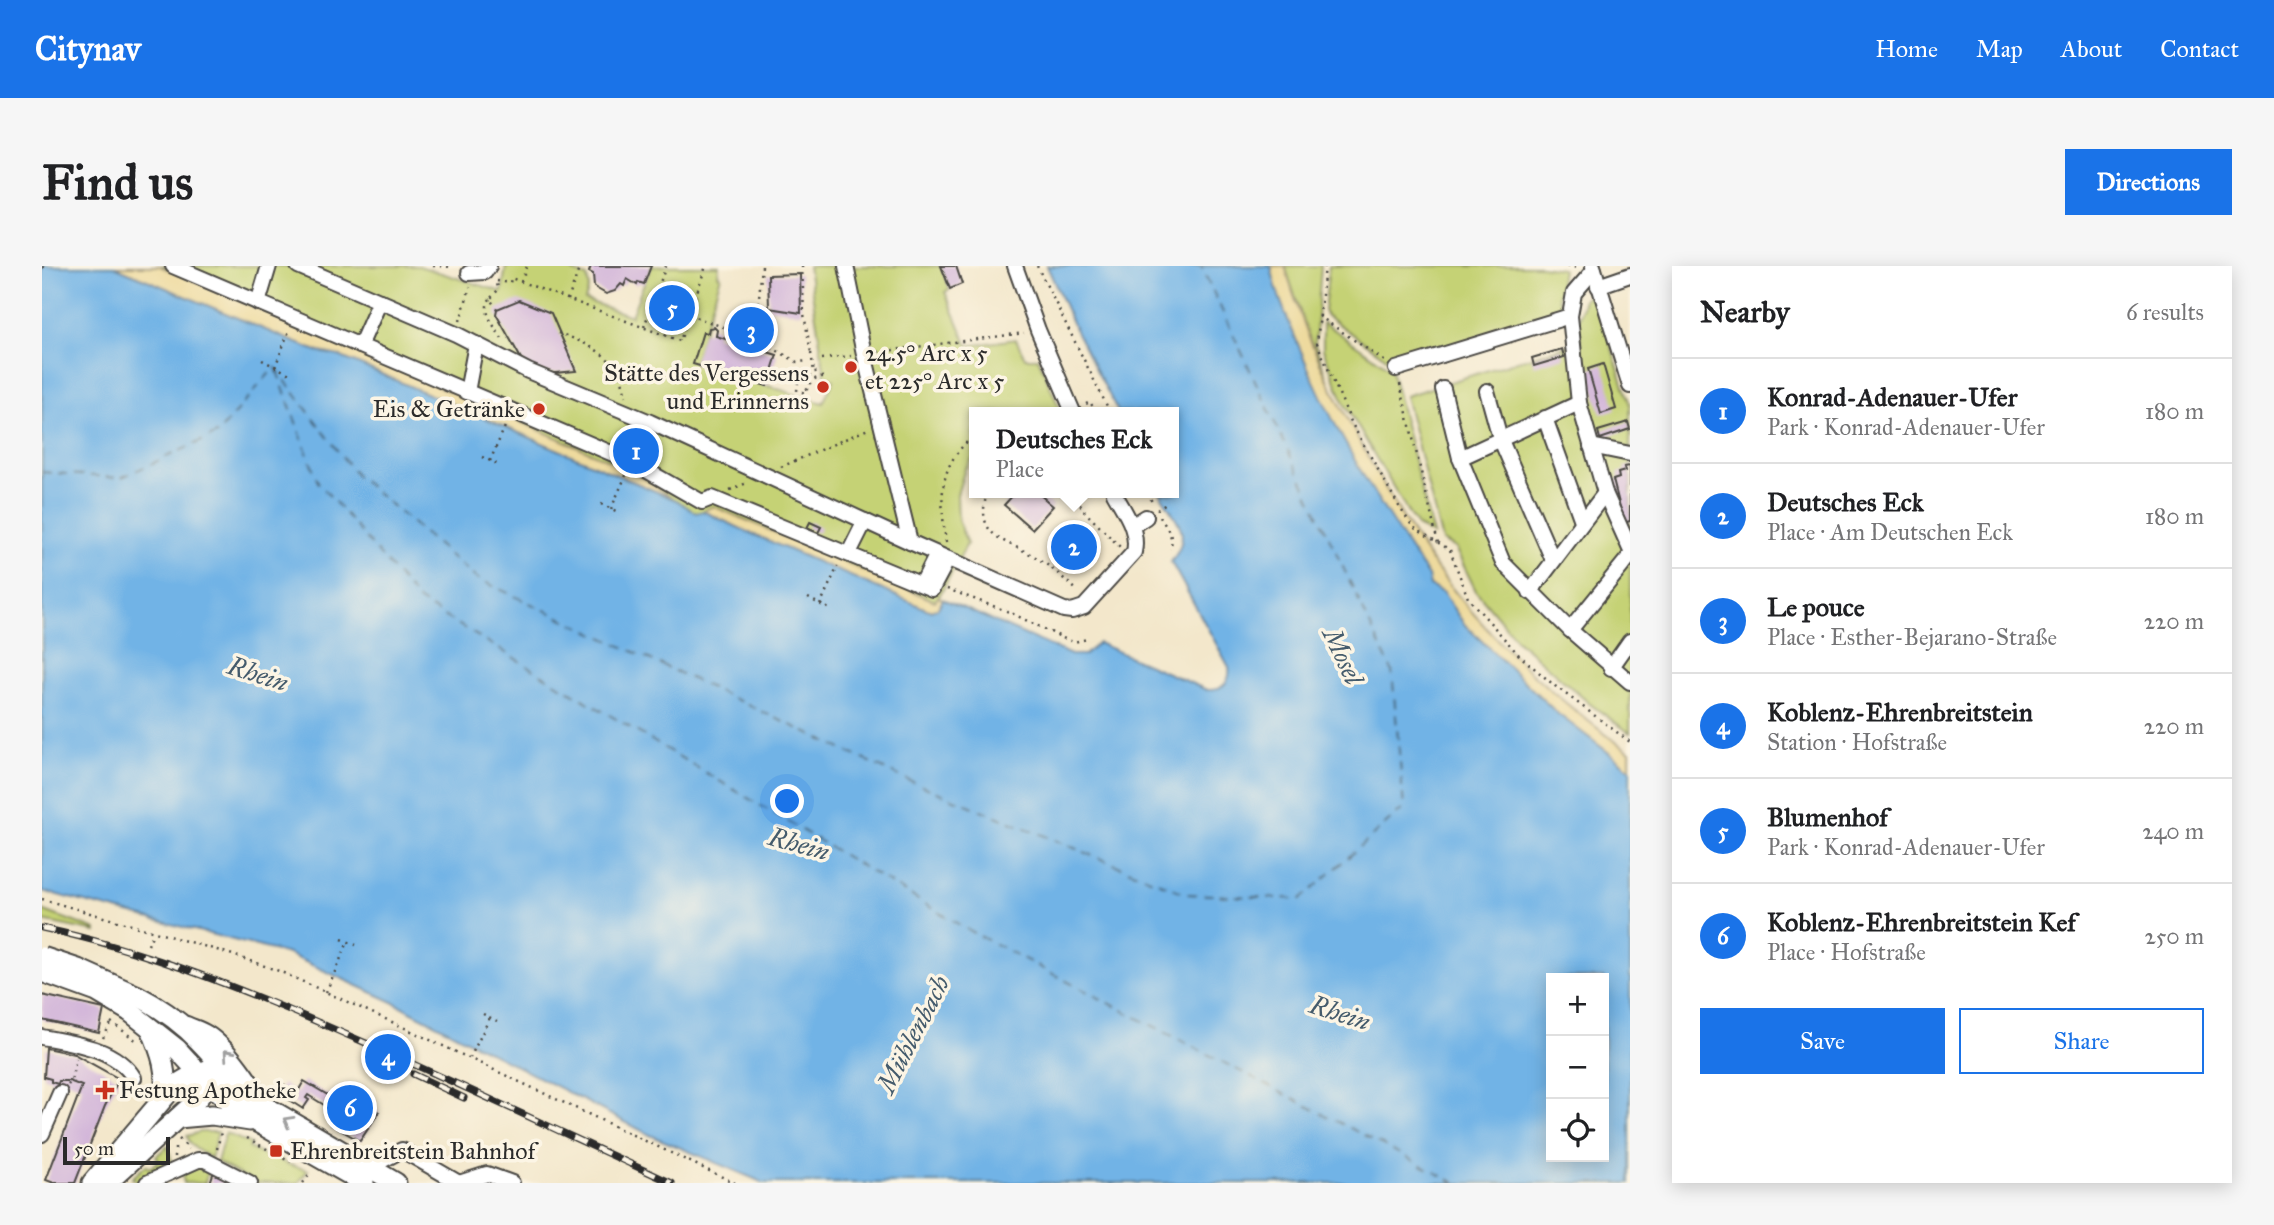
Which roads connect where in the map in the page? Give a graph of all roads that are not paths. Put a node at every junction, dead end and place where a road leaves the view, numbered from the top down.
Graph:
1 (173, 266) edge
2 (269, 266) edge
3 (298, 266) edge
4 (489, 266) edge
5 (846, 266) edge
6 (1015, 266) edge
7 (1593, 268) edge
8 (471, 273) road end
9 (1630, 275) edge
10 (1598, 286) junction
11 (380, 301) junction
12 (258, 303) junction
13 (1570, 316) junction
14 (476, 344) junction
15 (360, 346) junction
16 (1396, 369) road end
17 (1630, 386) edge
18 (1443, 389) dead end
19 (1487, 391) dead end
20 (467, 392) junction
21 (1579, 403) junction
22 (1071, 407) edge
23 (1545, 418) junction
24 (1500, 438) junction
25 (1591, 446) junction
26 (1630, 454) edge
27 (1460, 458) junction
28 (1605, 493) junction
29 (1117, 498) edge
30 (1146, 517) dead end
31 (864, 521) junction
32 (1582, 521) junction
33 (1132, 526) junction
34 (910, 542) junction
35 (1630, 549) edge
36 (847, 552) junction
37 (942, 556) junction
38 (1630, 556) edge
39 (1553, 561) junction
40 (1530, 592) junction
41 (1570, 630) junction
42 (1630, 641) edge
43 (1611, 668) junction
44 (1630, 682) edge
45 (42, 957) edge
46 (42, 972) edge
47 (134, 1004) junction
48 (173, 1018) junction
49 (149, 1025) junction
50 (42, 1037) edge
51 (222, 1067) junction
52 (134, 1078) dead end
53 (205, 1078) junction
54 (60, 1093) road end
55 (163, 1098) junction
56 (261, 1115) junction
57 (178, 1118) junction
58 (42, 1134) edge
59 (367, 1175) edge
60 (106, 1179) edge
61 (147, 1183) edge
62 (250, 1183) edge
63 (396, 1183) edge
64 (459, 1183) edge
65 (512, 1183) edge

1 - 12 street
2 - 12 street
3 - 11 street
4 - 8 street
5 - 34 street
6 - 22 street
7 - 10 street
7 - 13 street
9 - 10 street
10 - 17 street
11 - 14 street
11 - 15 street
12 - 15 street
13 - 16 street
13 - 21 street
14 - 20 street
14 - 31 street
15 - 20 street
18 - 27 street
19 - 24 street
20 - 36 street
21 - 23 street
21 - 25 street
23 - 24 street
23 - 32 street
24 - 27 street
24 - 39 street
25 - 26 street
25 - 28 street
27 - 40 street
28 - 32 street
28 - 35 street
29 - 33 street
30 - 33 street
31 - 34 street
31 - 36 street
32 - 39 street
33 - 37 street
34 - 37 street
36 - 37 street
38 - 41 street
39 - 40 street
40 - 41 street
41 - 43 street
42 - 43 street
43 - 44 street
45 - 47 main road, bridge
46 - 47 main road, bridge
47 - 48 main road
47 - 49 main road
48 - 51 main road
56 -> 48 street
49 - 53 main road
49 - 55 main road
50 - 52 street
51 - 53 main road
51 - 56 main road
53 - 55 main road
53 - 56 main road
53 - 57 main road
54 - 58 street
55 - 60 main road
56 - 57 main road
56 - 59 main road
57 - 60 main road
59 - 63 main road
59 - 64 street
61 - 62 street
64 - 65 street

